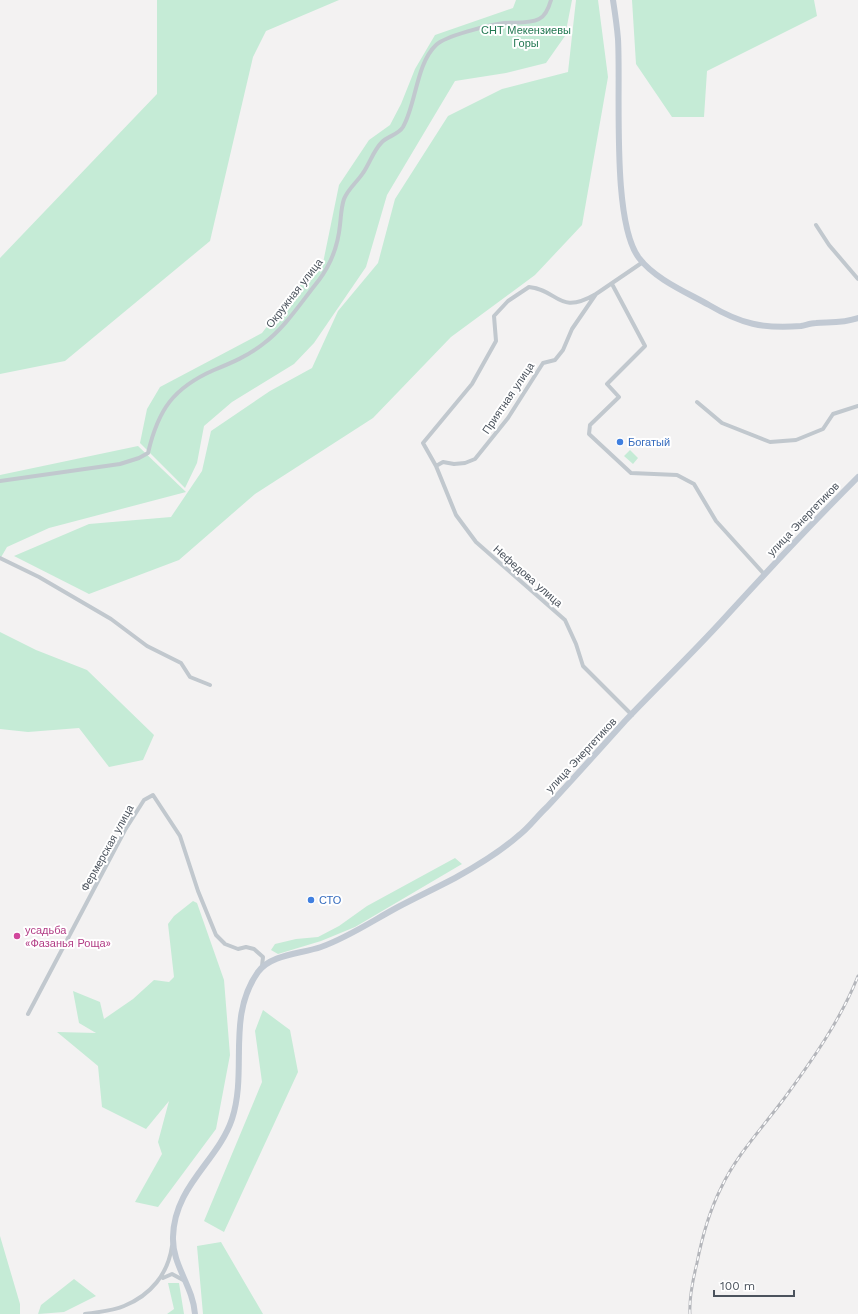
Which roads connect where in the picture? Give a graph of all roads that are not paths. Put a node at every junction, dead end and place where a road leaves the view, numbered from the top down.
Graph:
1 (551, 0) edge
2 (613, 0) edge
3 (816, 225) dead end
4 (642, 262) junction
5 (858, 279) edge
6 (612, 284) junction
7 (596, 294) junction
8 (858, 318) edge
9 (697, 402) dead end
10 (858, 406) edge
11 (436, 466) junction
12 (858, 477) edge
13 (0, 481) edge
14 (0, 558) edge
15 (764, 574) junction
16 (210, 685) dead end
17 (632, 715) junction
18 (262, 966) junction
19 (28, 1014) dead end
20 (173, 1238) junction
21 (186, 1282) junction
22 (158, 1283) junction
23 (84, 1314) edge
24 (195, 1314) edge

1 - 13 street, Окружная улица
2 - 4 main road
3 - 5 street
4 - 6 street, Приятная улица
4 - 8 main road
6 - 7 street, Приятная улица
6 - 15 street
7 - 11 street, Приятная улица
7 - 11 street, Нефедова улица
9 - 10 street
11 - 17 street, Нефедова улица
12 - 15 main road, улица Энергетиков
14 - 16 street
15 - 17 main road, улица Энергетиков
17 - 18 main road, улица Энергетиков
18 - 19 street, Фермерская улица
18 - 20 main road
20 - 21 main road
20 - 22 street
21 - 22 street
21 - 24 main road
22 - 23 street

